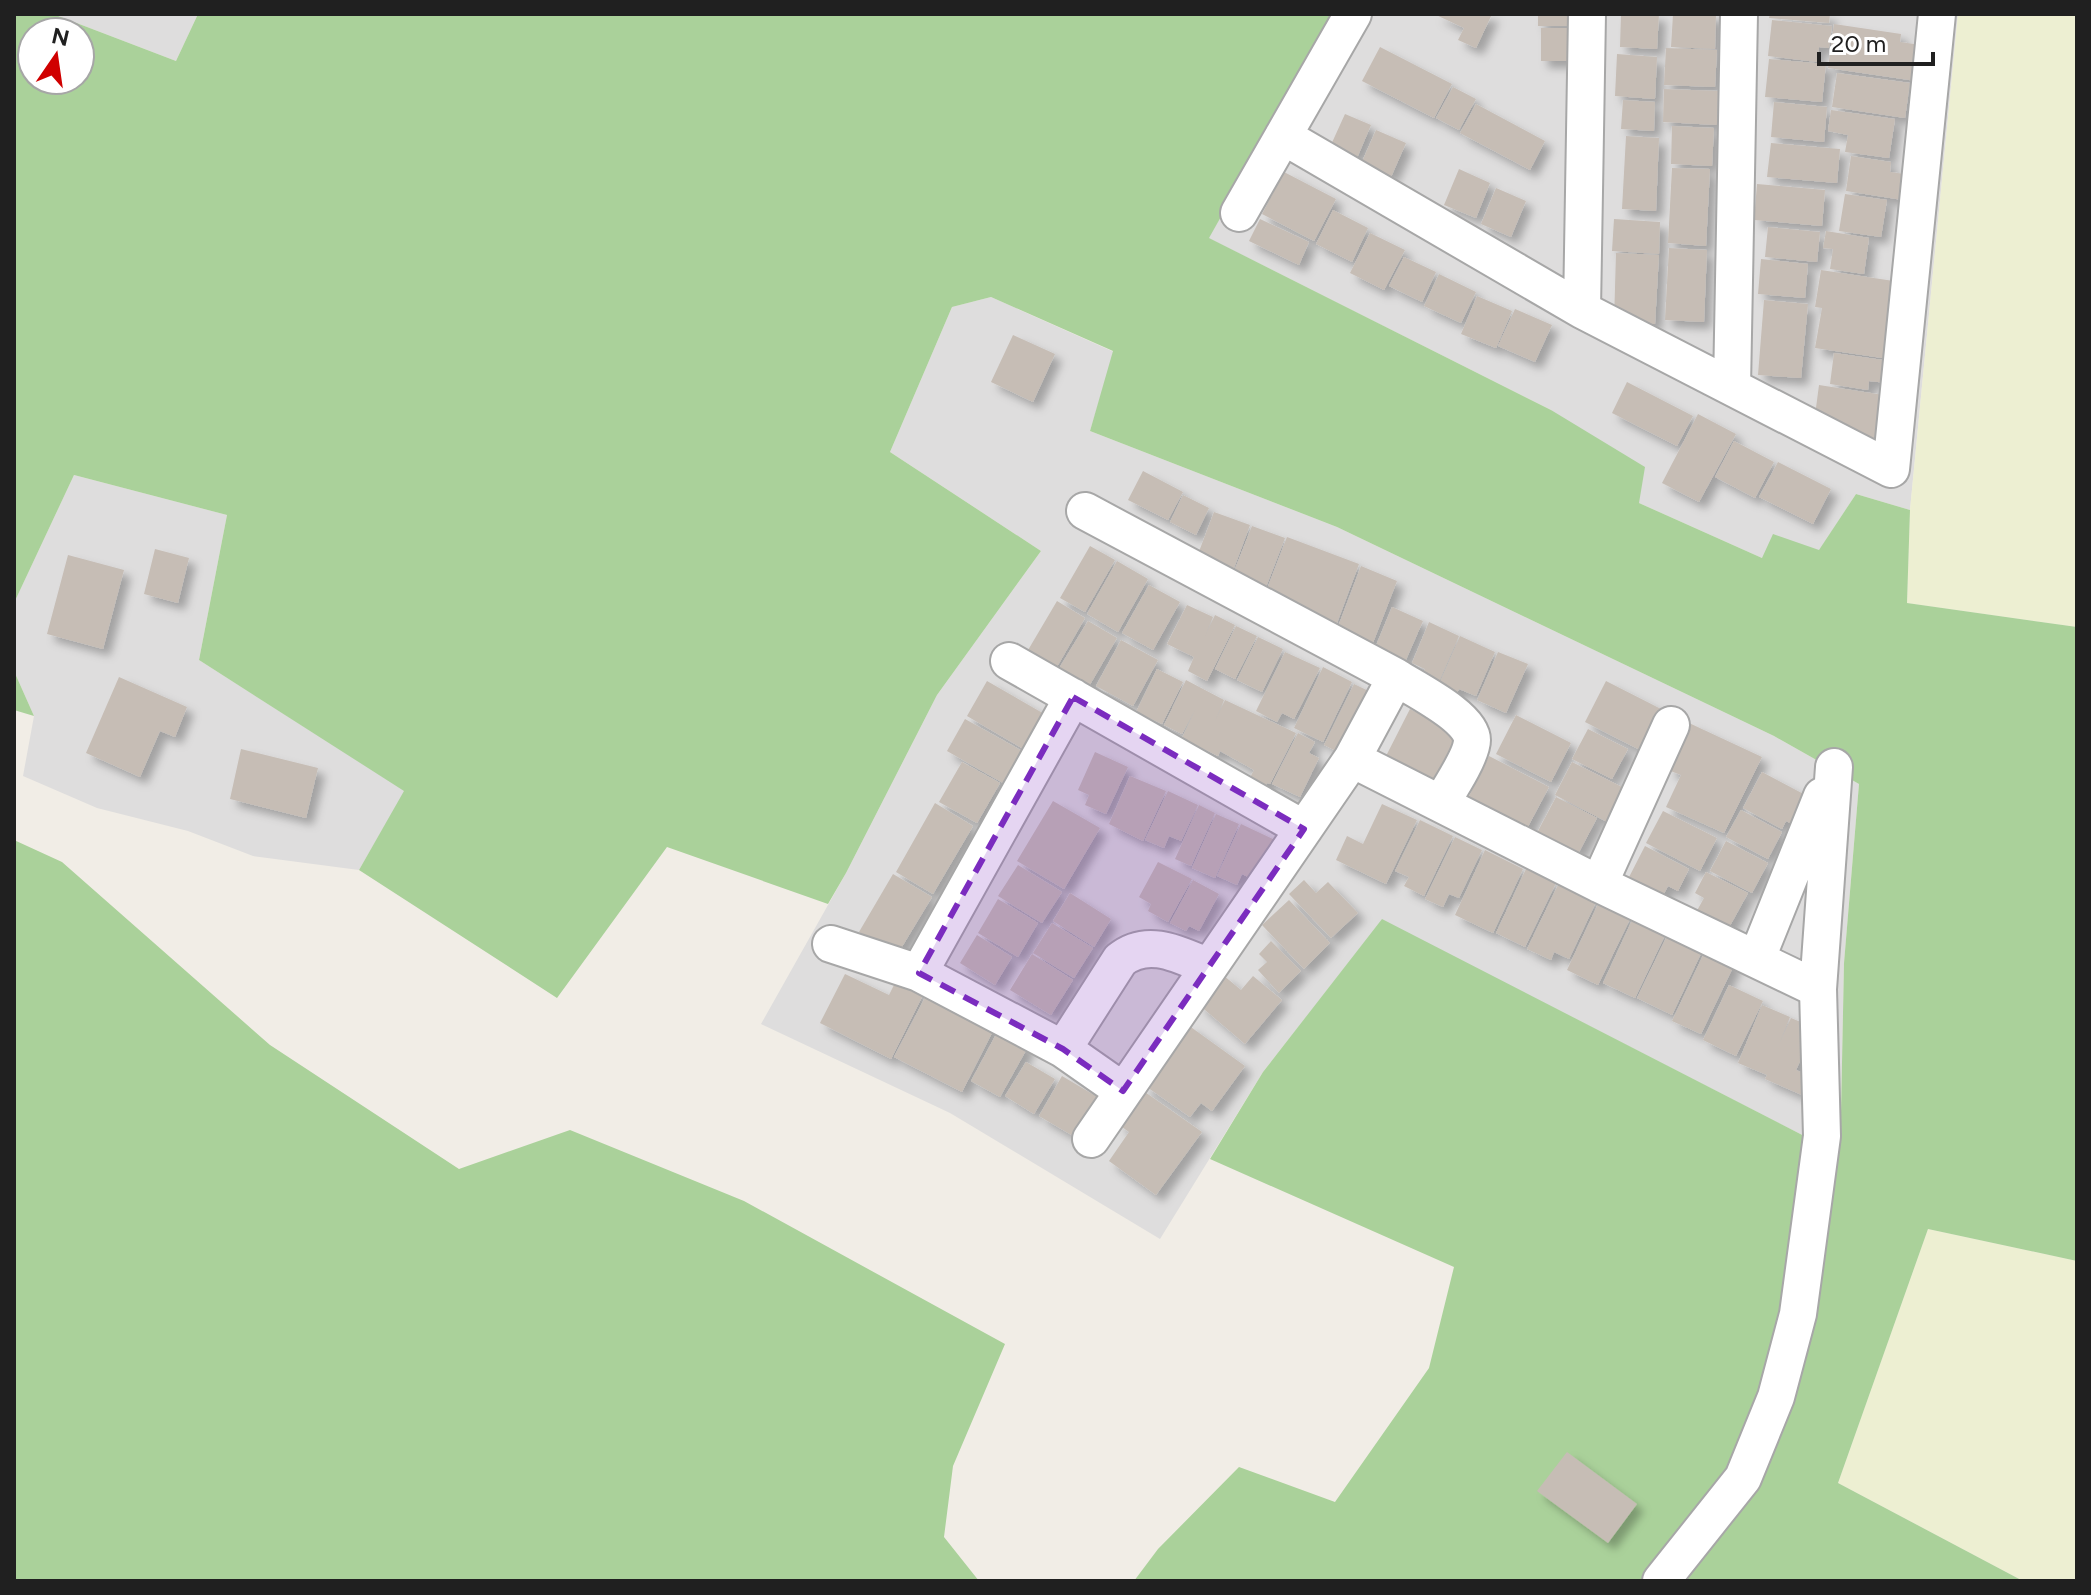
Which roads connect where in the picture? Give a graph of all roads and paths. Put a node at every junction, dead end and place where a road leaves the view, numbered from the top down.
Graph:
1 (1353, 14) edge
2 (1587, 14) edge
3 (1739, 14) edge
4 (1937, 14) edge
5 (1283, 136) junction
6 (1239, 213) dead end
7 (1582, 310) junction
8 (1732, 387) junction
9 (1085, 511) dead end
10 (1009, 661) dead end
11 (1396, 677) junction
12 (1073, 697) junction
13 (1671, 725) dead end
14 (1352, 759) junction
15 (1441, 803) junction
16 (1304, 829) junction
17 (1599, 884) junction
18 (831, 944) dead end
19 (1757, 958) junction
20 (1209, 967) junction
21 (919, 973) junction
22 (1818, 989) junction
23 (1063, 1049) junction
24 (1123, 1091) junction
25 (1091, 1139) dead end
26 (1668, 1579) edge

1 - 5 street
2 - 7 street
3 - 8 street
4 - 8 street
5 - 6 street
5 - 7 street
7 - 8 street
9 - 11 street
10 - 12 street
11 - 14 street
11 - 15 street
12 - 16 street
12 - 21 street
13 - 17 street
14 - 15 street
14 - 16 street
15 - 17 street
16 - 20 street
17 - 19 street
18 - 21 street
19 - 22 street
19 - 22 street
20 - 23 street
20 - 24 street
21 - 23 street
22 - 26 street
23 - 24 street
24 - 25 street

